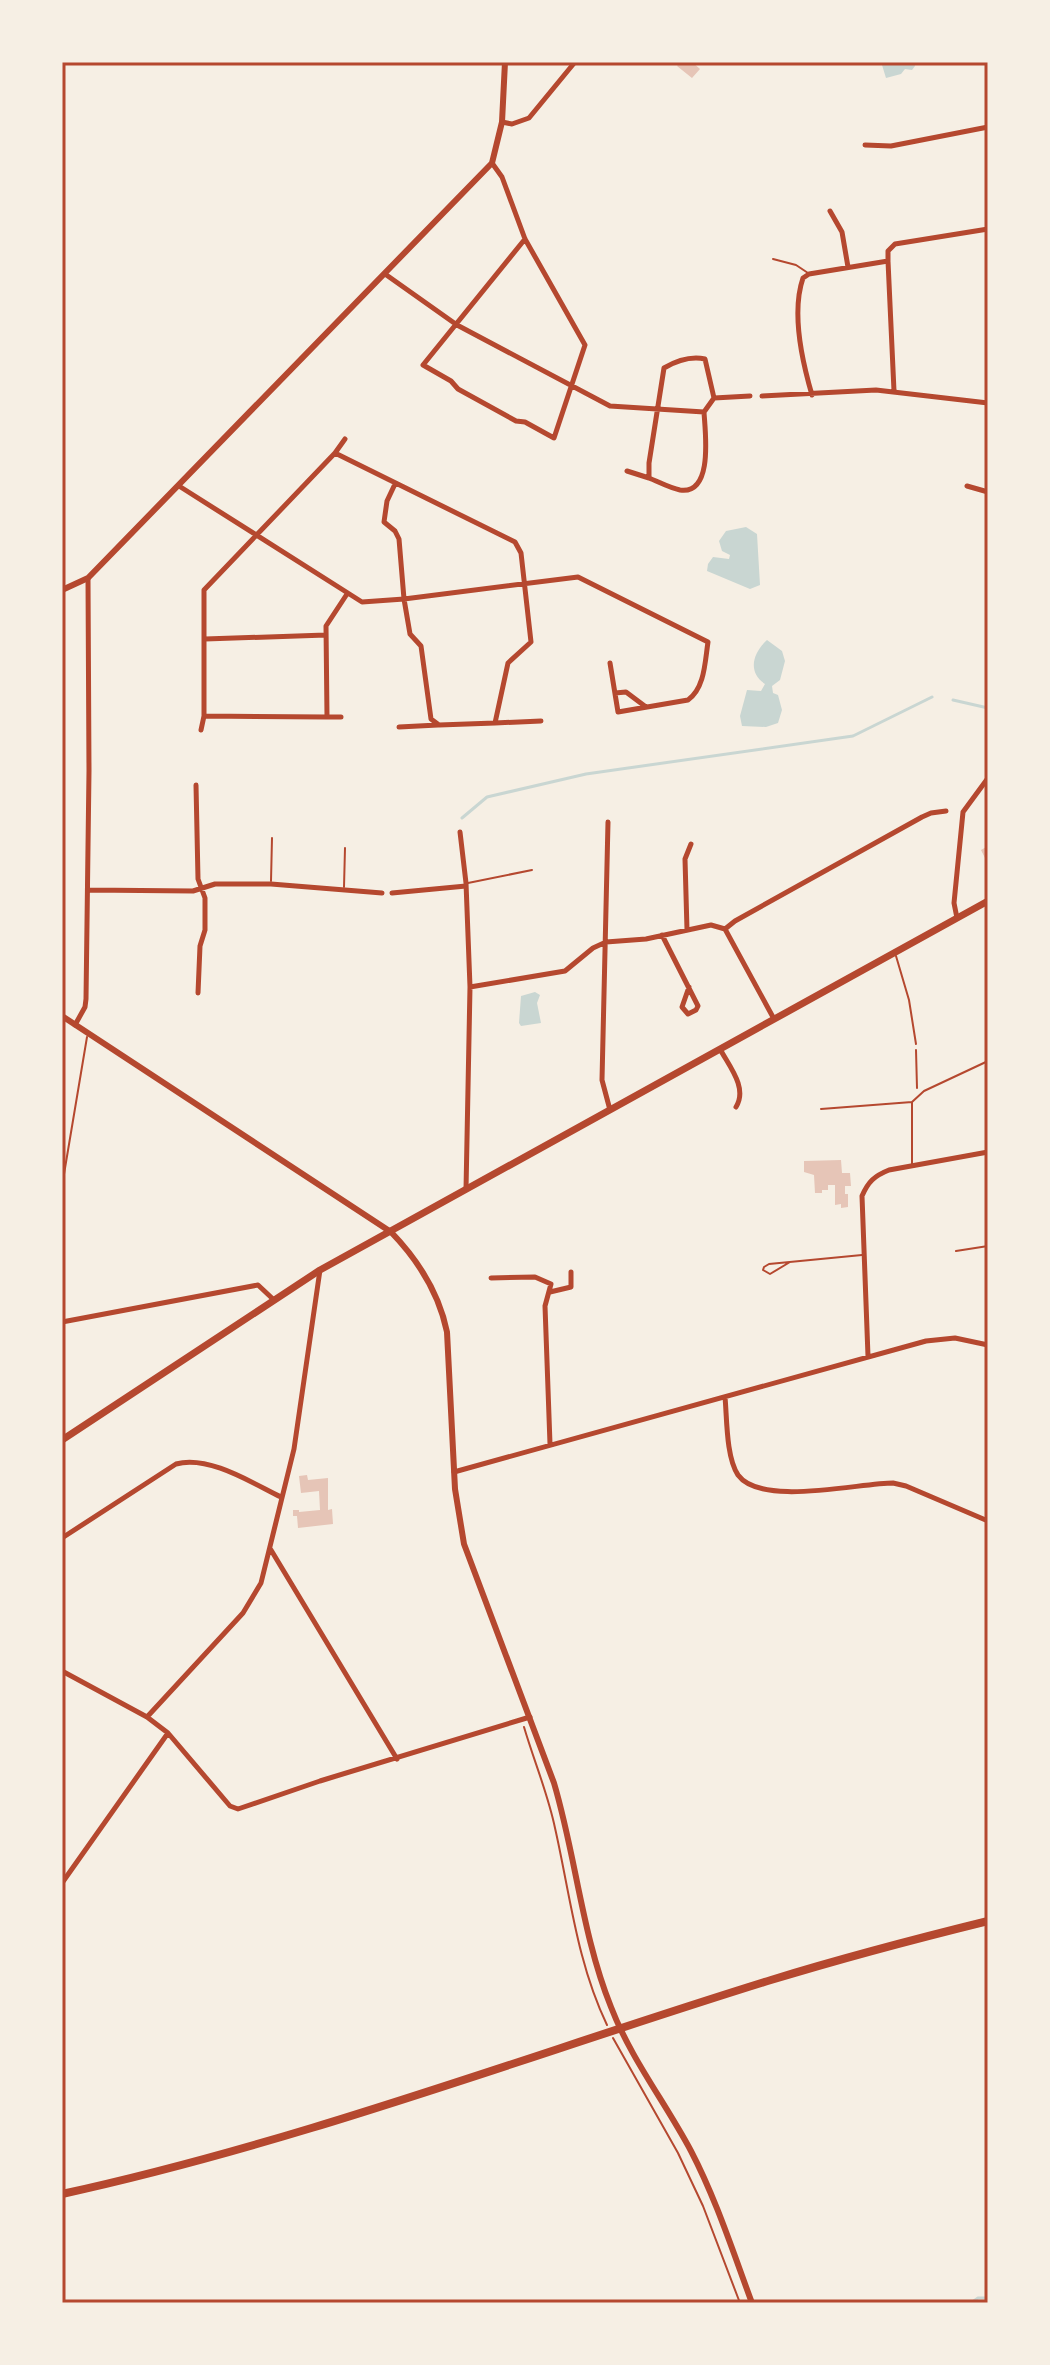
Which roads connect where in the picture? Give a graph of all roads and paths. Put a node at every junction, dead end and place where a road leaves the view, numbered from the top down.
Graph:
1 (505, 62) edge
2 (575, 62) edge
3 (502, 122) junction
4 (988, 127) edge
5 (865, 145) dead end
6 (492, 163) junction
7 (830, 211) dead end
8 (988, 229) edge
9 (525, 239) junction
10 (773, 259) dead end
11 (888, 261) junction
12 (848, 267) junction
13 (385, 274) junction
14 (806, 276) junction
15 (457, 325) junction
16 (571, 385) junction
17 (894, 392) junction
18 (812, 395) junction
19 (750, 396) dead end
20 (762, 396) dead end
21 (714, 398) junction
22 (988, 403) edge
23 (657, 409) junction
24 (704, 412) junction
25 (345, 439) dead end
26 (335, 453) junction
27 (627, 471) dead end
28 (649, 478) junction
29 (395, 484) junction
30 (179, 486) junction
31 (967, 486) dead end
32 (988, 492) edge
33 (256, 535) junction
34 (88, 578) junction
35 (526, 584) junction
36 (62, 590) edge
37 (347, 594) junction
38 (404, 599) junction
39 (326, 635) junction
40 (205, 639) junction
41 (610, 663) dead end
42 (615, 693) junction
43 (646, 707) junction
44 (204, 716) junction
45 (327, 717) junction
46 (341, 717) dead end
47 (541, 721) dead end
48 (495, 723) junction
49 (439, 725) junction
50 (399, 727) dead end
51 (201, 730) dead end
52 (988, 778) edge
53 (196, 785) dead end
54 (946, 811) dead end
55 (608, 822) dead end
56 (460, 832) dead end
57 (272, 838) dead end
58 (691, 844) dead end
59 (345, 848) dead end
60 (532, 870) dead end
61 (271, 884) junction
62 (466, 885) junction
63 (203, 889) junction
64 (344, 889) junction
65 (88, 890) junction
66 (382, 893) dead end
67 (392, 893) dead end
68 (988, 901) edge
69 (957, 918) junction
70 (725, 929) junction
71 (687, 930) junction
72 (662, 935) junction
73 (606, 942) junction
74 (894, 952) junction
75 (470, 987) junction
76 (689, 987) junction
77 (198, 993) dead end
78 (62, 1016) edge
79 (774, 1019) junction
80 (75, 1025) junction
81 (88, 1033) junction
82 (916, 1044) joint
83 (720, 1049) junction
84 (988, 1061) edge
85 (917, 1097) junction
86 (912, 1102) junction
87 (736, 1107) dead end
88 (821, 1109) dead end
89 (610, 1110) junction
90 (988, 1152) edge
91 (912, 1165) junction
92 (62, 1186) edge
93 (466, 1190) junction
94 (391, 1232) junction
95 (988, 1246) edge
96 (956, 1251) dead end
97 (863, 1254) junction
98 (790, 1262) junction
99 (320, 1270) junction
100 (571, 1272) dead end
101 (491, 1278) dead end
102 (550, 1292) junction
103 (274, 1300) junction
104 (62, 1322) edge
105 (988, 1345) edge
106 (868, 1356) junction
107 (725, 1397) junction
108 (62, 1440) edge
109 (550, 1444) junction
110 (454, 1472) junction
111 (281, 1497) junction
112 (988, 1521) edge
113 (62, 1538) edge
114 (270, 1549) junction
115 (62, 1671) edge
116 (147, 1717) junction
117 (530, 1717) junction
118 (168, 1733) junction
119 (397, 1759) junction
120 (62, 1868) edge
121 (69, 1873) junction
122 (62, 1883) edge
123 (988, 1921) edge
124 (62, 2194) edge
125 (752, 2303) edge

1 - 3 street
2 - 3 street
3 - 6 street
4 - 5 street
6 - 9 street
6 - 13 street
7 - 12 street
8 - 11 street
9 - 15 street
9 - 16 street
10 - 14 lane
11 - 12 street
11 - 17 street
12 - 14 street
13 - 15 street
13 - 30 street
14 - 18 street
15 - 16 street
15 - 16 street
16 - 23 street
17 - 18 street
17 - 22 street
18 - 20 street
19 - 21 street
21 - 23 street
21 - 24 street
23 - 24 street
23 - 28 street
24 - 28 street
25 - 26 street
26 - 29 street
26 - 33 street
27 - 28 street
29 - 35 street
29 - 38 street
30 - 33 street
30 - 34 street
31 - 32 street
33 - 37 street
33 - 40 street
34 - 36 street
34 - 65 street
35 - 38 street
35 - 43 street
35 - 48 street
37 - 38 street
37 - 39 street
38 - 49 street
39 - 40 street
39 - 45 street
40 - 44 street
41 - 42 street
42 - 43 street
42 - 43 street
44 - 45 street
44 - 51 street
45 - 46 street
47 - 48 street
48 - 49 street
49 - 50 street
52 - 69 street
53 - 63 street
54 - 70 street
55 - 73 street
56 - 62 street
57 - 61 lane
58 - 71 street
59 - 64 lane
60 - 62 lane
61 - 63 street
61 - 64 street
62 - 67 street
62 - 75 street
63 - 65 street
63 - 77 street
64 - 66 street
65 - 80 street
68 - 69 main road
69 - 74 main road
70 - 71 street
70 - 79 street
71 - 72 street
72 - 73 street
72 - 76 street
73 - 75 street
73 - 89 street
74 - 79 main road
74 - 82 lane
75 - 93 street
76 - 76 street
78 - 80 street
79 - 83 main road
80 - 81 street
81 - 92 lane
81 - 94 street
82 - 85 path
83 - 87 street
83 - 89 main road
84 - 85 lane
85 - 86 lane
86 - 88 lane
86 - 91 lane
89 - 93 main road
90 - 91 street
91 - 97 street
93 - 94 main road
94 - 99 main road
94 - 110 street
95 - 96 lane
97 - 98 lane
97 - 106 street
98 - 98 lane
99 - 103 main road
99 - 111 street
100 - 102 street
101 - 102 street
102 - 109 street
103 - 104 street
103 - 108 main road
105 - 106 street
106 - 107 street
107 - 109 street
107 - 112 street
109 - 110 street
110 - 117 street
111 - 113 street
111 - 114 street
114 - 116 street
114 - 119 street
115 - 116 street
116 - 118 street
117 - 119 street
117 - 125 street
118 - 119 street
118 - 121 street
120 - 121 street
121 - 122 street
123 - 124 main road

